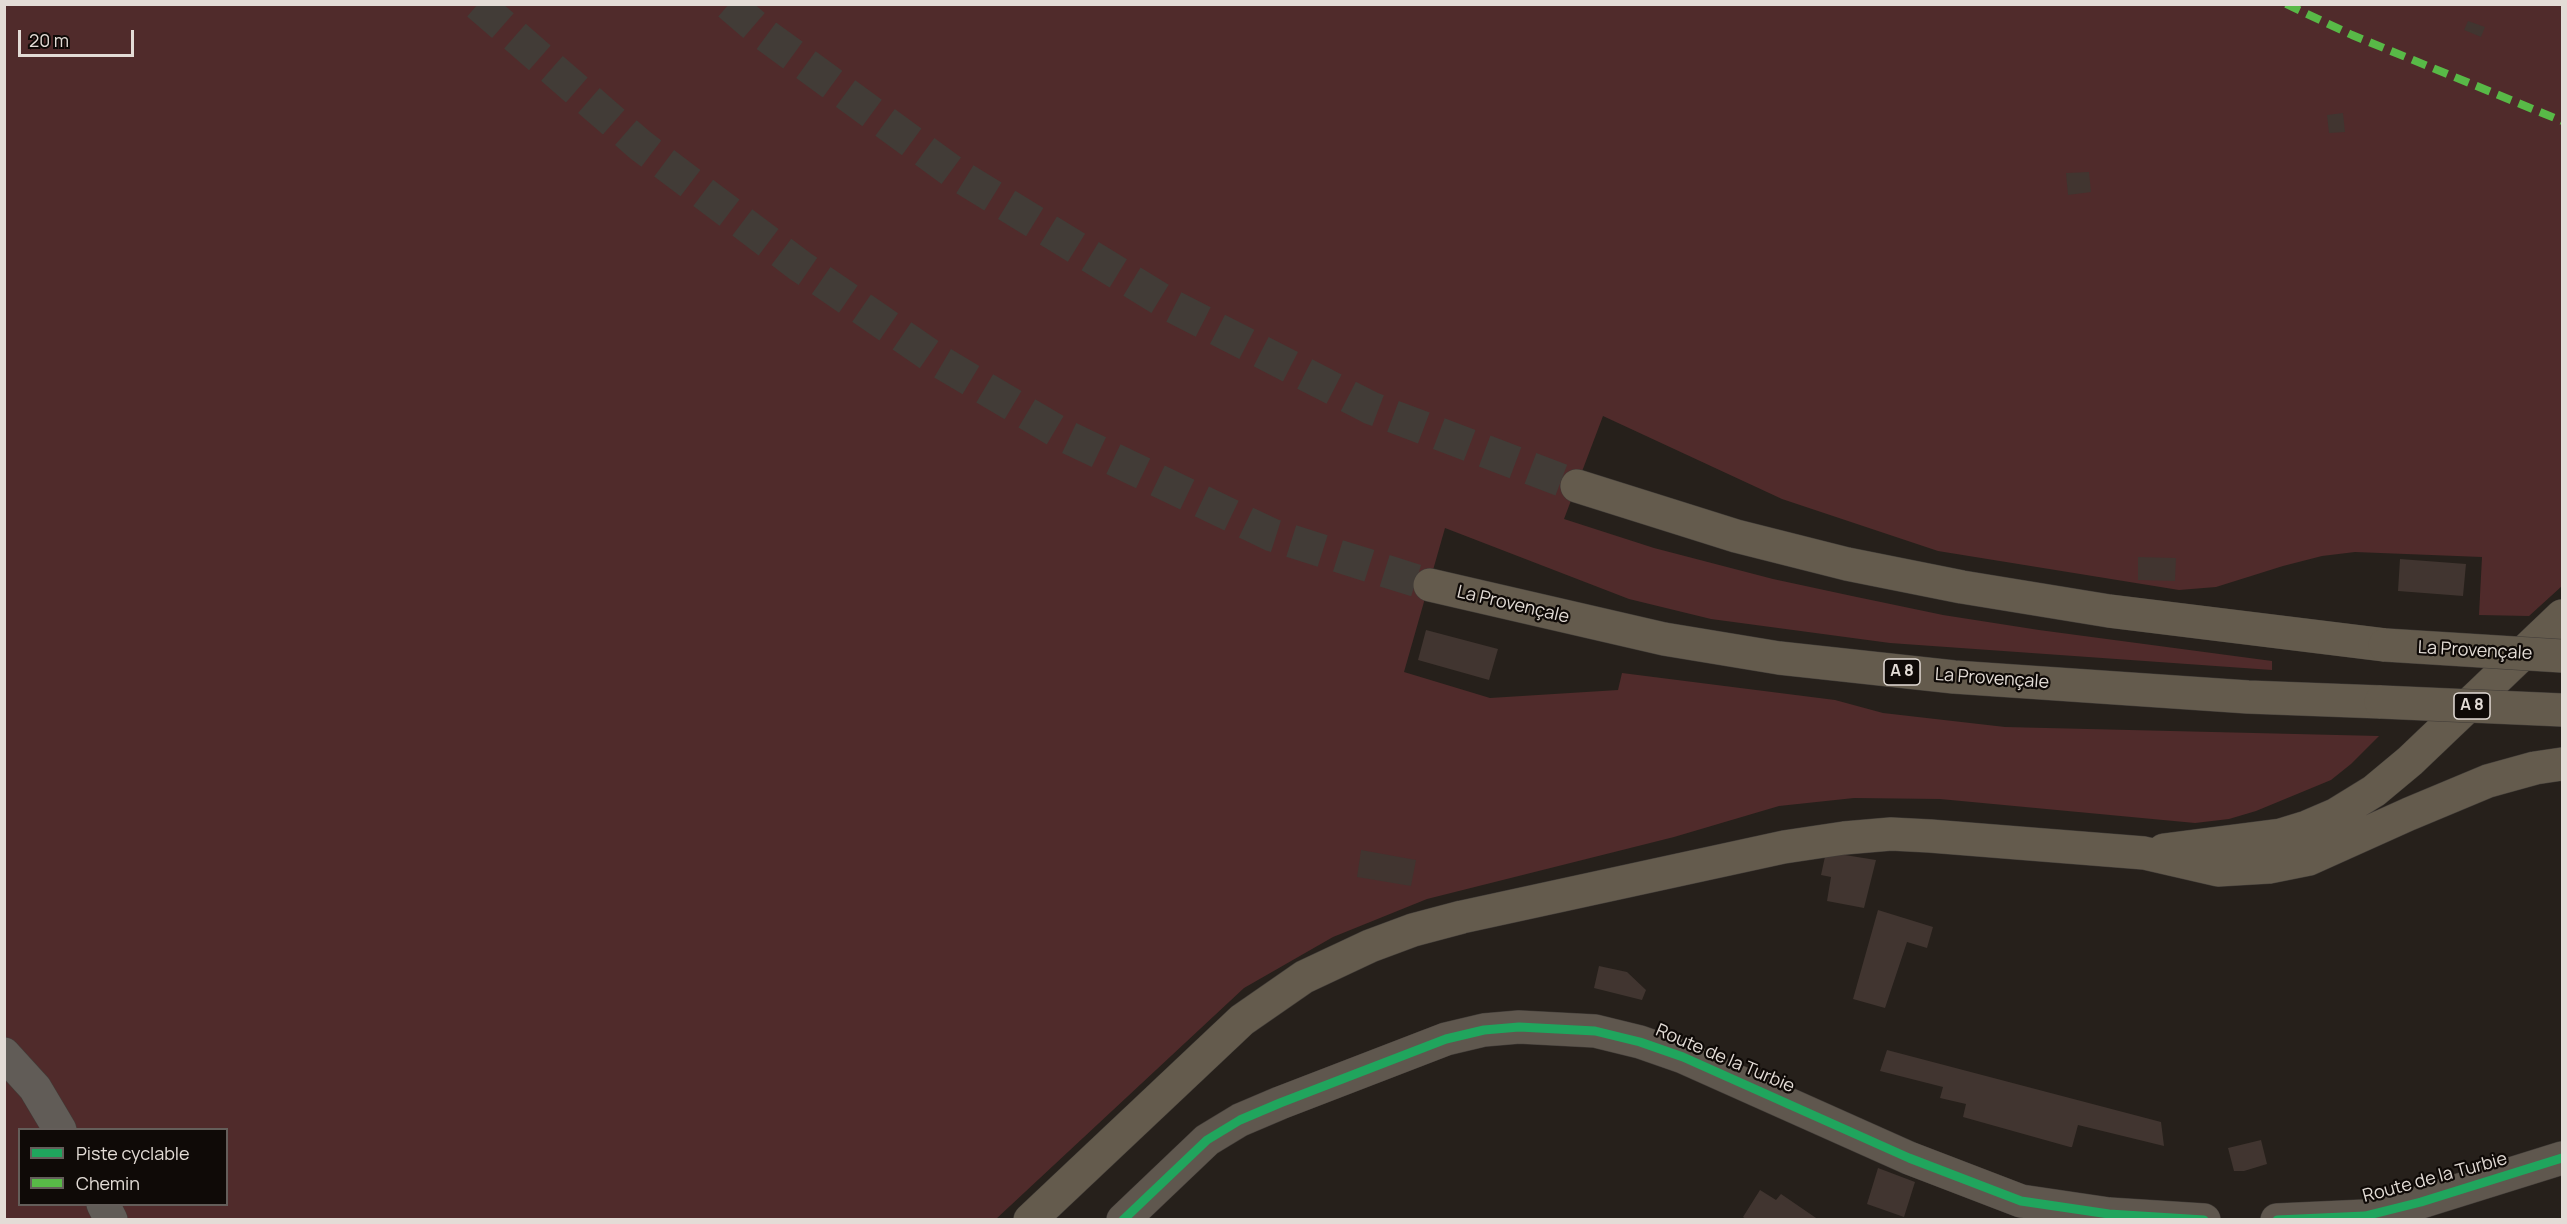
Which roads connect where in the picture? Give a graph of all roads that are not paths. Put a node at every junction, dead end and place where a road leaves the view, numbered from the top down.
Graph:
1 (1577, 486) tunnel mouth
2 (1430, 585) tunnel mouth
3 (2562, 616) edge
4 (2562, 656) edge
5 (2562, 710) edge
6 (2562, 764) edge
7 (2144, 854) junction
8 (4, 1054) edge
9 (59, 1128) edge
10 (2562, 1158) edge
11 (104, 1206) edge
12 (111, 1220) edge
13 (1030, 1220) edge
14 (1123, 1220) edge
15 (2204, 1220) edge
16 (2277, 1220) edge

1 - 4 highway, La Provençale, bridge
2 - 5 highway, La Provençale / A 8, bridge
3 - 7 highway
6 - 7 highway
7 - 13 highway
8 - 9 lane
10 - 16 main road, Route de la Turbie
11 - 12 lane
14 - 15 main road, Route de la Turbie

